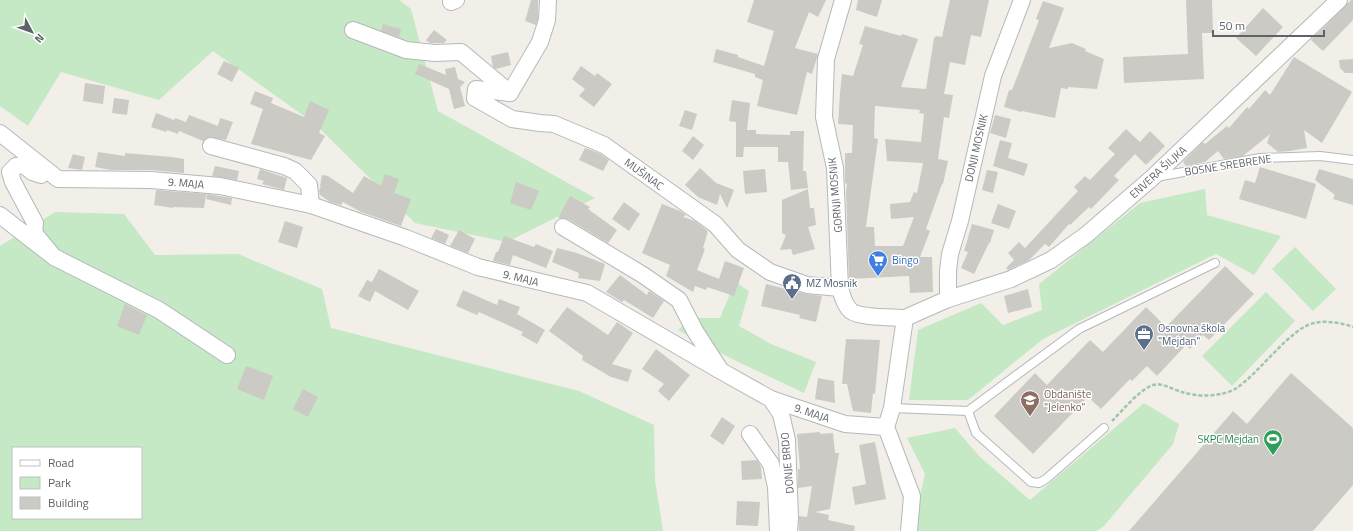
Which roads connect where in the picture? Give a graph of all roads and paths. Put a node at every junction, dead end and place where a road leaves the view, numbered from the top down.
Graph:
1 (548, 0) edge
2 (843, 0) edge
3 (1022, 0) edge
4 (1339, 0) edge
5 (353, 30) dead end
6 (510, 93) junction
7 (0, 133) edge
8 (211, 146) dead end
9 (1353, 160) edge
10 (1152, 178) junction
11 (58, 179) junction
12 (311, 205) junction
13 (0, 215) edge
14 (563, 227) dead end
15 (54, 258) junction
16 (1215, 263) dead end
17 (840, 288) junction
18 (948, 299) junction
19 (905, 318) junction
20 (1353, 327) edge
21 (227, 355) dead end
22 (721, 371) junction
23 (771, 398) junction
24 (892, 408) junction
25 (968, 411) junction
26 (886, 427) junction
27 (1104, 428) joint
28 (750, 434) dead end
29 (778, 531) edge
30 (790, 531) edge
31 (909, 531) edge

1 - 6 street
2 - 17 street, GORNJI MOSNIK
3 - 18 street, DONJI MOSNIK
4 - 10 street, ENVERA ŠILJKA
5 - 6 street
6 - 17 street, MUŠINAC
7 - 11 street
8 - 12 street
9 - 10 lane, BOSNE SREBRENE
10 - 18 street, ENVERA ŠILJKA
11 - 12 street, 9. MAJA
11 - 15 street, 9. MAJA
12 - 22 street, 9. MAJA
13 - 15 street, 9. MAJA
14 - 22 street, 9. MAJA
15 - 21 street, 9. MAJA
16 - 25 lane
17 - 19 street, GORNJI MOSNIK
18 - 19 street, ENVERA ŠILJKA
19 - 24 street
20 - 27 path
22 - 23 street, 9. MAJA
23 - 26 street, 9. MAJA
23 - 30 street, DONJE BRDO
24 - 25 lane
24 - 26 street
25 - 27 lane
26 - 31 street
28 - 29 street, DONJE BRDO

